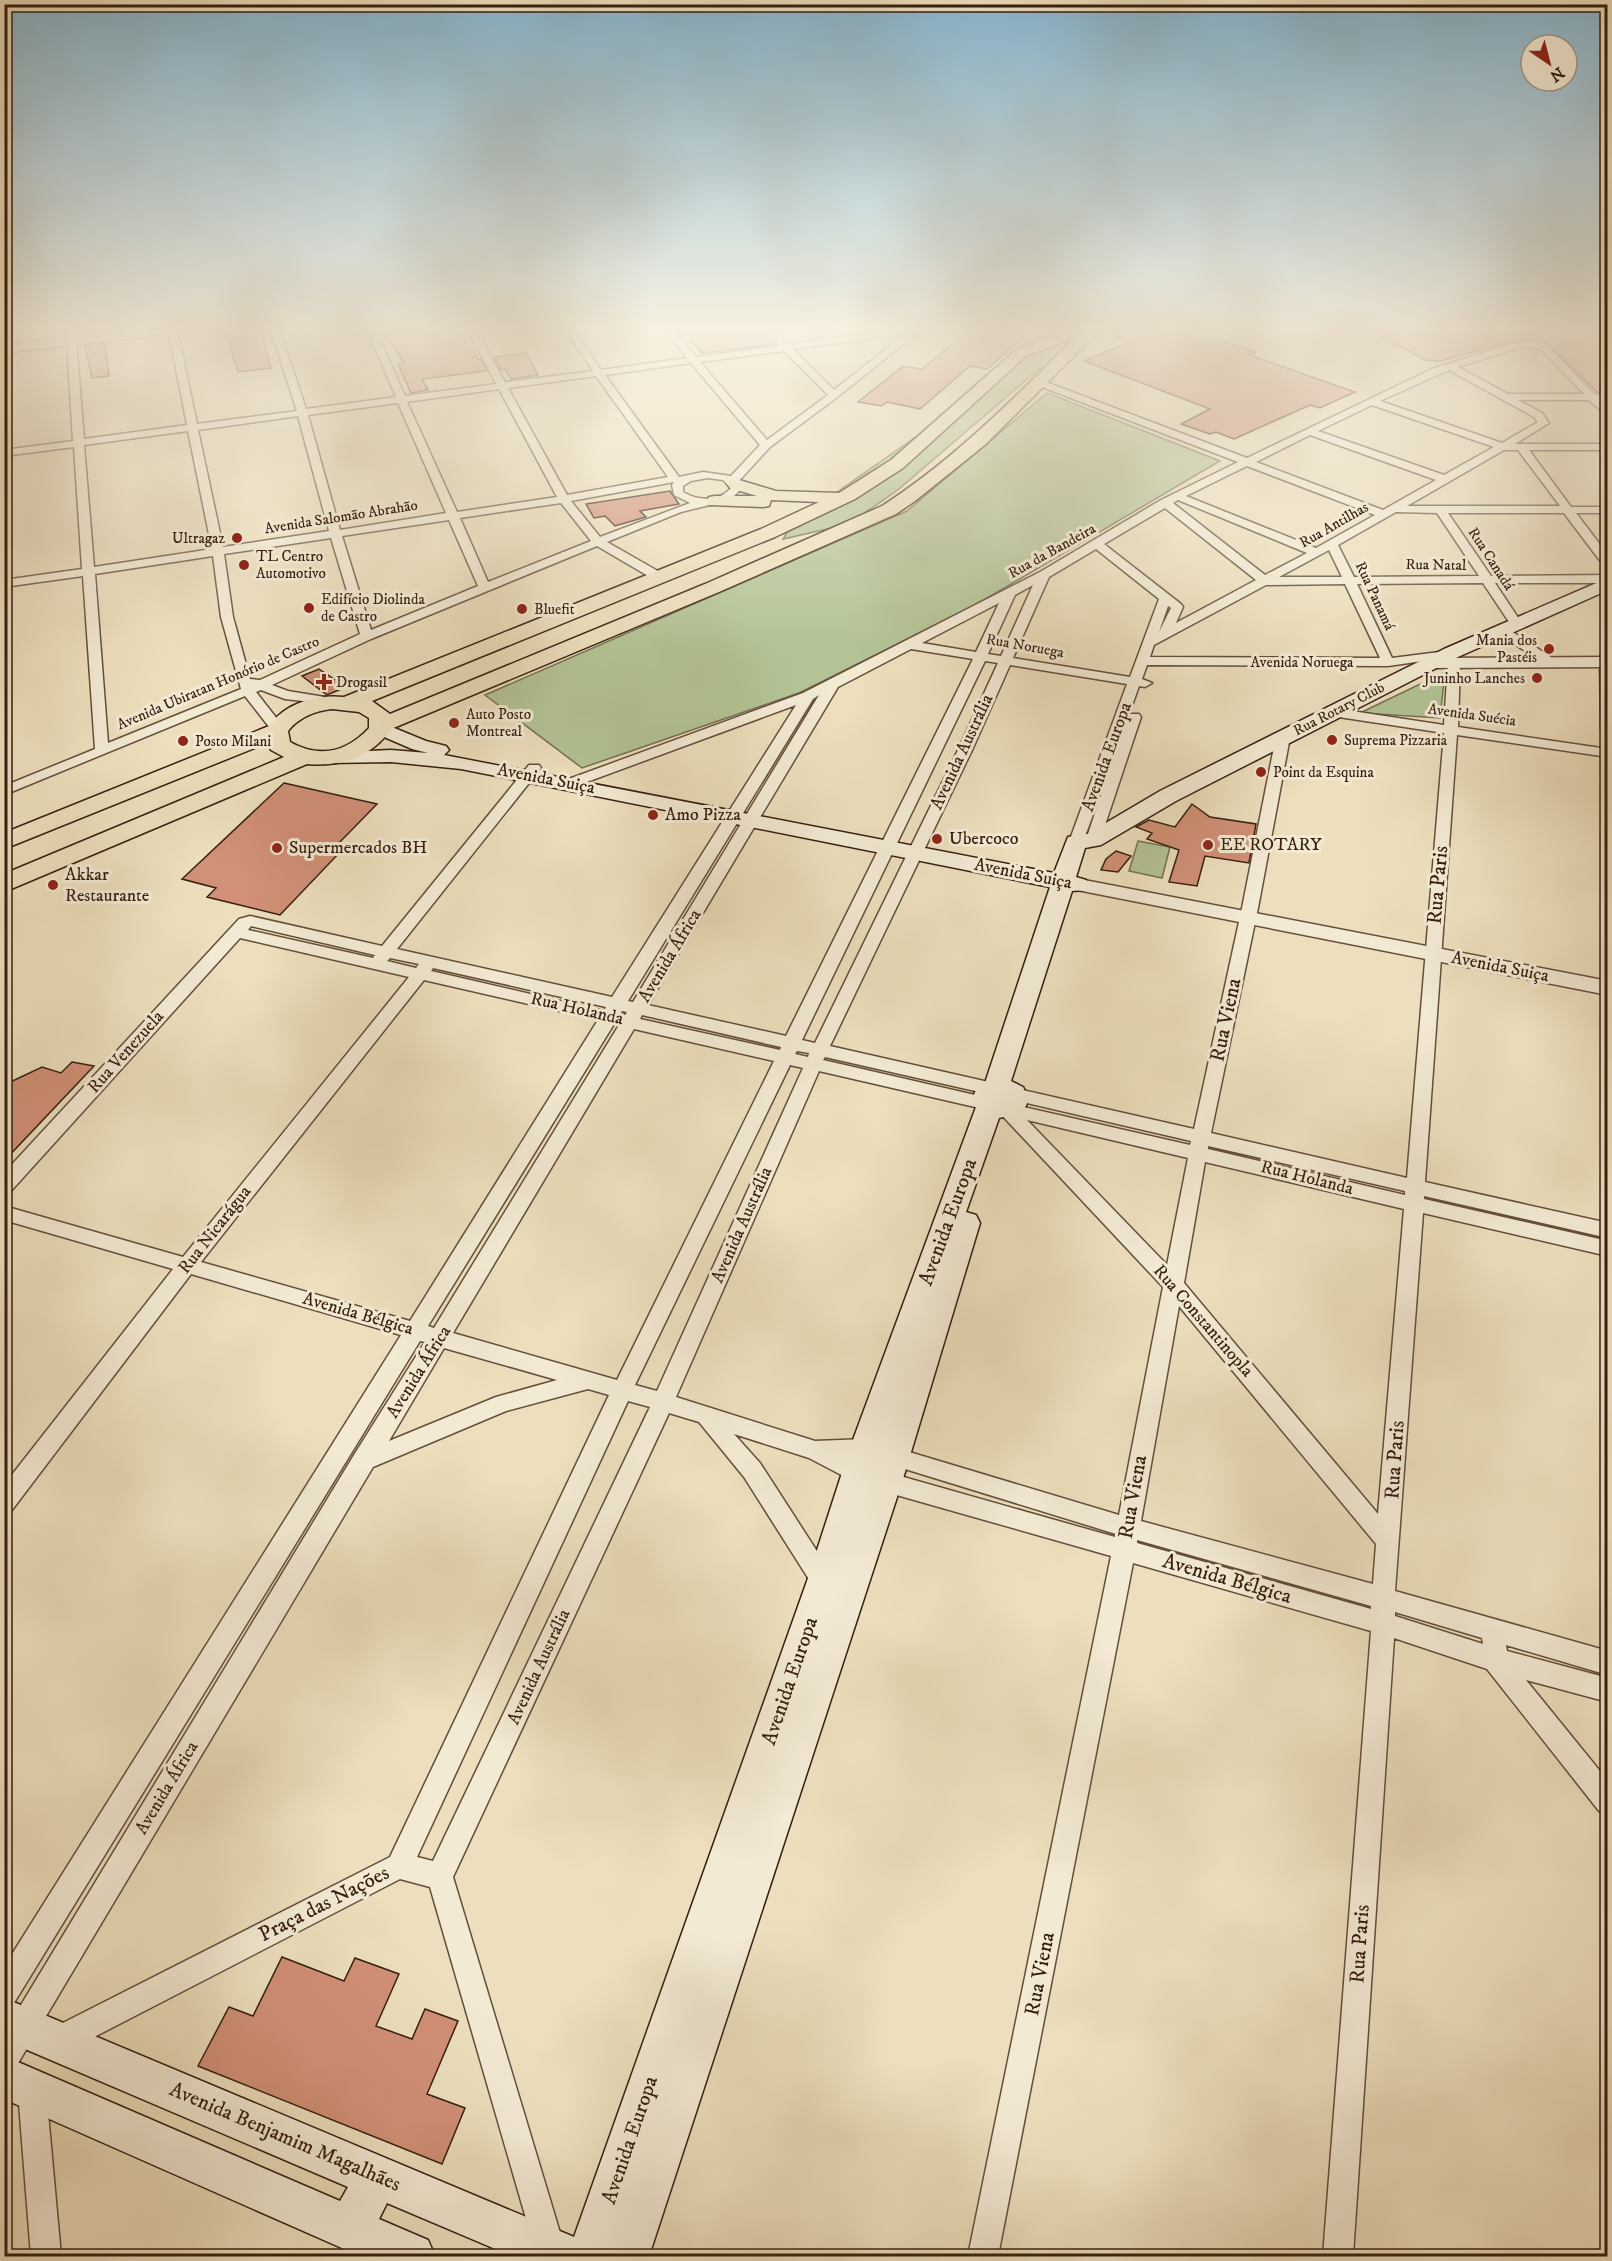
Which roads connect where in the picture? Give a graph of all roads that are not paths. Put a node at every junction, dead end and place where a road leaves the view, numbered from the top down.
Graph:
1 (78, 434) edge
2 (147, 434) edge
3 (195, 434) edge
4 (309, 434) edge
5 (417, 434) edge
6 (528, 434) edge
7 (644, 434) edge
8 (753, 434) edge
9 (782, 434) edge
10 (931, 434) edge
11 (987, 434) edge
12 (1171, 434) edge
13 (1307, 434) edge
14 (1314, 434) edge
15 (1464, 434) edge
16 (1526, 434) edge
17 (79, 443) junction
18 (764, 447) junction
19 (1504, 447) junction
20 (1521, 447) junction
21 (1608, 447) edge
22 (4, 453) edge
23 (1247, 463) junction
24 (897, 464) junction
25 (711, 475) junction
26 (935, 477) junction
27 (678, 480) junction
28 (1444, 480) junction
29 (734, 483) junction
30 (872, 483) junction
31 (849, 495) junction
32 (682, 497) junction
33 (909, 497) junction
34 (564, 499) junction
35 (1171, 499) junction
36 (711, 501) junction
37 (677, 510) junction
38 (1441, 510) junction
39 (1567, 510) junction
40 (1608, 510) edge
41 (1388, 512) junction
42 (453, 515) junction
43 (786, 525) junction
44 (336, 533) junction
45 (598, 542) junction
46 (743, 543) junction
47 (1332, 544) junction
48 (1098, 545) junction
49 (218, 552) junction
50 (1316, 552) junction
51 (766, 564) junction
52 (1608, 564) edge
53 (89, 571) junction
54 (1044, 575) junction
55 (659, 577) junction
56 (1350, 579) junction
57 (1608, 579) edge
58 (1486, 580) junction
59 (1265, 581) junction
60 (1608, 583) edge
61 (4, 584) edge
62 (485, 588) junction
63 (1009, 594) junction
64 (1165, 598) junction
65 (1177, 608) junction
66 (1192, 619) junction
67 (1510, 629) junction
68 (1165, 634) junction
69 (367, 636) junction
70 (1148, 643) junction
71 (910, 645) junction
72 (981, 655) junction
73 (1453, 658) junction
74 (1005, 659) junction
75 (1147, 662) junction
76 (1388, 662) junction
77 (1607, 662) edge
78 (1431, 663) junction
79 (1554, 663) junction
80 (1140, 682) junction
81 (833, 684) junction
82 (251, 685) junction
83 (808, 696) junction
84 (341, 702) junction
85 (1332, 712) junction
86 (382, 727) junction
87 (1451, 729) junction
88 (1608, 729) edge
89 (278, 730) junction
90 (1283, 737) junction
91 (102, 750) junction
92 (1608, 753) edge
93 (305, 757) junction
94 (330, 757) junction
95 (532, 772) junction
96 (579, 780) junction
97 (4, 791) edge
98 (745, 814) junction
99 (1084, 841) junction
100 (4, 842) edge
101 (889, 843) junction
102 (916, 848) junction
103 (1072, 878) junction
104 (4, 884) edge
105 (1249, 913) junction
106 (250, 921) joint
107 (236, 932) junction
108 (1432, 949) junction
109 (381, 957) junction
110 (425, 967) junction
111 (1608, 979) edge
112 (819, 988) junction
113 (1608, 988) edge
114 (847, 992) junction
115 (625, 1013) junction
116 (788, 1051) junction
117 (816, 1057) junction
118 (1001, 1100) junction
119 (1199, 1145) junction
120 (4, 1186) edge
121 (1415, 1196) junction
122 (4, 1213) edge
123 (1608, 1232) edge
124 (1608, 1249) edge
125 (186, 1267) junction
126 (1173, 1284) junction
127 (415, 1330) junction
128 (440, 1338) junction
129 (585, 1382) junction
130 (622, 1391) junction
131 (663, 1402) junction
132 (707, 1417) junction
133 (363, 1462) junction
134 (876, 1465) junction
135 (323, 1480) junction
136 (4, 1503) edge
137 (1126, 1527) junction
138 (1389, 1543) junction
139 (1124, 1550) junction
140 (824, 1581) junction
141 (1383, 1598) junction
142 (839, 1616) junction
143 (1383, 1623) junction
144 (232, 1627) junction
145 (1494, 1631) junction
146 (258, 1636) junction
147 (1495, 1660) junction
148 (1608, 1664) edge
149 (1608, 1690) edge
150 (1608, 1802) edge
151 (399, 1866) junction
152 (440, 1876) junction
153 (18, 2044) edge
154 (377, 2176) junction
155 (350, 2229) junction
156 (568, 2254) edge
157 (46, 2256) edge
158 (412, 2256) edge
159 (626, 2256) edge
160 (983, 2256) edge
161 (1338, 2256) edge

1 - 17 street
2 - 17 street
3 - 49 street
4 - 44 street
5 - 42 street
6 - 34 street
7 - 27 street
8 - 18 street
9 - 18 street
10 - 24 main road
11 - 26 main road
12 - 23 street
13 - 23 street, Rua da Bandeira
14 - 28 street
15 - 19 street
16 - 19 street, Rua Antilhas
17 - 22 street
17 - 53 street
18 - 25 street
18 - 29 street
19 - 20 street
19 - 28 street, Rua Antilhas
20 - 21 street
20 - 39 street
23 - 35 street, Rua da Bandeira
23 - 41 street
24 - 26 main road
24 - 30 main road
25 - 27 street, Avenida Salomão Abrahão
25 - 29 street
26 - 33 main road
27 - 32 street
27 - 34 street, Avenida Salomão Abrahão
28 - 41 street, Rua Antilhas
29 - 31 main road
29 - 36 street
30 - 31 main road
30 - 33 main road
31 - 43 main road
32 - 36 street
32 - 37 street
33 - 51 main road
34 - 42 street, Avenida Salomão Abrahão
34 - 45 street
35 - 48 street, Rua da Bandeira
35 - 50 street
35 - 59 street
36 - 37 street, Avenida Ubiratan Honório de Castro
36 - 43 main road
37 - 45 street, Avenida Ubiratan Honório de Castro
38 - 39 street
38 - 41 street
38 - 58 street, Rua Canadá
39 - 40 street
39 - 52 street
41 - 47 street, Rua Antilhas
42 - 44 street, Avenida Salomão Abrahão
42 - 62 street
43 - 46 main road
44 - 49 street, Avenida Salomão Abrahão
44 - 69 street
45 - 55 street
45 - 62 street, Avenida Ubiratan Honório de Castro
46 - 51 main road
46 - 55 main road
47 - 50 street, Rua Antilhas
47 - 56 street, Rua Panamá
48 - 54 street, Rua da Bandeira
48 - 64 street
49 - 53 street, Avenida Salomão Abrahão
49 - 82 street
50 - 59 street, Rua Antilhas
51 - 86 main road
53 - 61 street, Avenida Salomão Abrahão
53 - 91 street
54 - 63 street, Rua da Bandeira
54 - 74 street, Avenida Austrália
55 - 84 main road
56 - 58 street, Rua Natal
56 - 59 street, Rua Natal
56 - 76 street, Rua Panamá
57 - 58 street, Rua Natal
58 - 67 street, Rua Canadá
59 - 66 street, Rua Antilhas
60 - 67 main road, Rua Rotary Club
62 - 69 street, Avenida Ubiratan Honório de Castro
63 - 71 street, Rua da Bandeira
63 - 72 street, Avenida Austrália
64 - 65 street
64 - 70 street, Avenida Europa
65 - 66 street
65 - 68 street, Avenida Europa
66 - 68 street, Rua Antilhas
67 - 73 main road, Rua Rotary Club
67 - 79 street
68 - 70 street, Rua Antilhas
68 - 75 street, Avenida Europa
69 - 82 street, Avenida Ubiratan Honório de Castro
70 - 75 street, Avenida Europa
71 - 72 street, Rua Noruega
71 - 81 street, Rua da Bandeira
72 - 74 street, Rua Noruega
72 - 101 street, Avenida Austrália
73 - 76 street, Avenida Noruega
73 - 78 main road, Rua Rotary Club
73 - 79 street
73 - 87 street, Rua Paris
74 - 80 street, Rua Noruega
74 - 102 street, Avenida Austrália
75 - 76 street, Avenida Noruega
75 - 80 street, Avenida Europa
76 - 78 street
77 - 79 street
77 - 88 street
78 - 85 main road, Rua Rotary Club
80 - 99 street, Avenida Europa
81 - 83 street, Rua da Bandeira
81 - 98 street, Avenida África
82 - 84 street
82 - 89 street
82 - 91 street, Avenida Ubiratan Honório de Castro
83 - 96 street, Rua da Bandeira
83 - 98 street, Avenida África
84 - 86 main road
84 - 89 main road
85 - 87 street, Avenida Suécia
85 - 90 main road, Rua Rotary Club
86 - 94 main road
86 - 95 main road, Avenida Suiça
87 - 92 street, Avenida Suécia
87 - 108 street, Rua Paris
89 - 93 main road
89 - 100 main road
90 - 99 main road, Rua Rotary Club
90 - 105 street, Rua Viena
91 - 97 street, Avenida Ubiratan Honório de Castro
93 - 94 main road
93 - 104 main road
94 - 95 main road, Avenida Suiça
95 - 96 main road, Avenida Suiça
95 - 109 street
96 - 98 main road, Avenida Suiça
98 - 101 main road, Avenida Suiça
98 - 115 street, Avenida África
99 - 103 main road, Avenida Europa
101 - 102 main road, Avenida Suiça
101 - 112 street, Avenida Austrália
102 - 103 main road, Avenida Suiça
102 - 114 street, Avenida Austrália
103 - 105 street, Avenida Suiça
103 - 118 main road, Avenida Europa
105 - 108 street, Avenida Suiça
105 - 119 street, Rua Viena
106 - 107 street, Rua Venezuela
106 - 109 street, Rua Holanda
107 - 109 street, Rua Holanda
107 - 120 street, Rua Venezuela
108 - 111 street, Avenida Suiça
108 - 113 street, Avenida Suiça
108 - 121 street, Rua Paris
109 - 110 street, Rua Holanda
110 - 115 street, Rua Holanda
110 - 125 street, Rua Nicarágua
112 - 114 street
112 - 116 street, Avenida Austrália
114 - 117 street, Avenida Austrália
115 - 116 street, Rua Holanda
115 - 127 street, Avenida África
115 - 128 street, Avenida África
116 - 117 street, Rua Holanda
116 - 130 street, Avenida Austrália
117 - 118 street, Rua Holanda
117 - 131 street, Avenida Austrália
118 - 119 street, Rua Holanda
118 - 126 street, Rua Constantinopla
118 - 134 main road, Avenida Europa
119 - 121 street, Rua Holanda
119 - 126 street, Rua Viena
121 - 123 street, Rua Holanda
121 - 124 street, Rua Holanda
121 - 138 street, Rua Paris
122 - 125 street, Avenida Bélgica
125 - 127 street, Avenida Bélgica
125 - 136 street, Rua Nicarágua
126 - 137 street, Rua Viena
126 - 138 street, Rua Constantinopla
127 - 128 street, Avenida Bélgica
127 - 135 street, Avenida África
128 - 129 street, Avenida Bélgica
128 - 133 street, Avenida África
129 - 130 street, Avenida Bélgica
129 - 133 street
130 - 131 street, Avenida Bélgica
130 - 151 street, Avenida Austrália
131 - 132 street, Avenida Bélgica
131 - 152 street, Avenida Austrália
132 - 134 street, Avenida Bélgica
132 - 140 street
133 - 135 street
133 - 146 street, Avenida África
134 - 137 street, Avenida Bélgica
134 - 139 street, Avenida Bélgica
134 - 140 main road, Avenida Europa
134 - 142 main road, Avenida Europa
135 - 144 street, Avenida África
137 - 139 street, Rua Viena
137 - 141 street, Avenida Bélgica
138 - 141 street, Rua Paris
139 - 143 street, Avenida Bélgica
139 - 160 street, Rua Viena
140 - 142 street
140 - 156 main road, Avenida Europa
141 - 143 street, Rua Paris
141 - 145 street, Avenida Bélgica
142 - 159 main road, Avenida Europa
143 - 147 street, Avenida Bélgica
143 - 161 street, Rua Paris
144 - 146 street
144 - 153 street, Avenida África
145 - 147 street
145 - 148 street, Avenida Bélgica
146 - 153 street, Avenida África
147 - 149 street, Avenida Bélgica
147 - 150 street
151 - 152 street, Praça das Nações
151 - 153 street, Praça das Nações
152 - 156 street
153 - 154 main road, Avenida Benjamim Magalhães
153 - 155 main road
153 - 157 street
154 - 155 main road
154 - 156 main road, Avenida Benjamim Magalhães
155 - 158 main road

